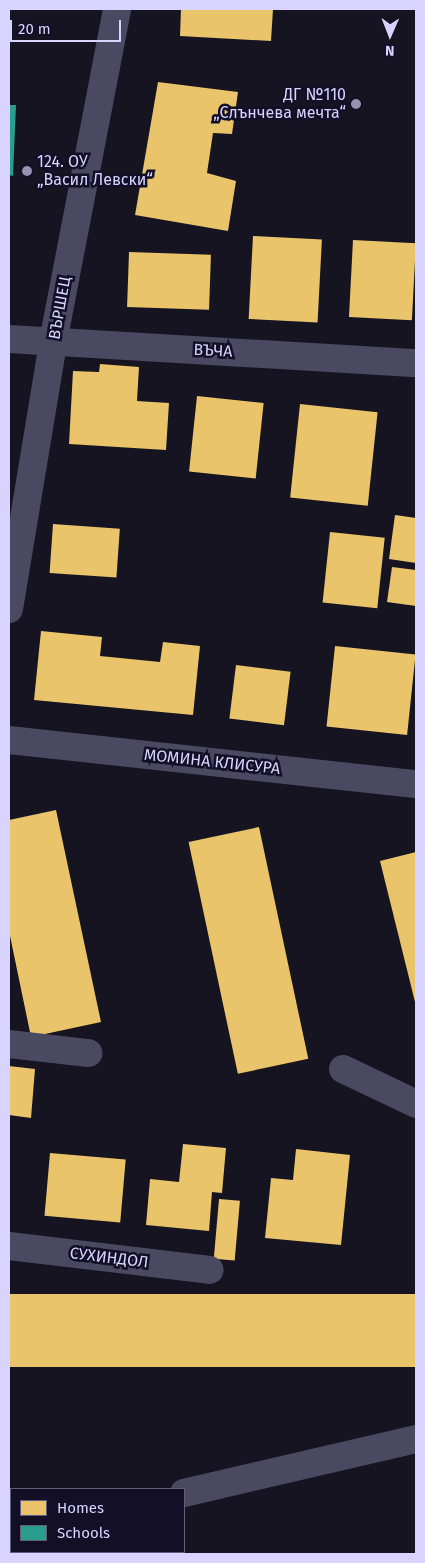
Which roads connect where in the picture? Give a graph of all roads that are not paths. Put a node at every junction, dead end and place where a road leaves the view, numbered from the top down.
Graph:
1 (117, 9) edge
2 (9, 340) edge
3 (53, 342) junction
4 (416, 362) edge
5 (9, 609) edge
6 (9, 740) edge
7 (416, 784) edge
8 (9, 1044) edge
9 (88, 1053) dead end
10 (343, 1069) dead end
11 (416, 1104) edge
12 (9, 1246) edge
13 (210, 1270) dead end
14 (416, 1439) edge
15 (185, 1493) edge

1 - 3 street, ВЪРШЕЦ
2 - 3 street, ВЪЧА
3 - 4 street, ВЪЧА
3 - 5 street, ВЪРШЕЦ
6 - 7 street, МОМИНА КЛИСУРА
8 - 9 street
10 - 11 street
12 - 13 street, СУХИНДОЛ
14 - 15 street

